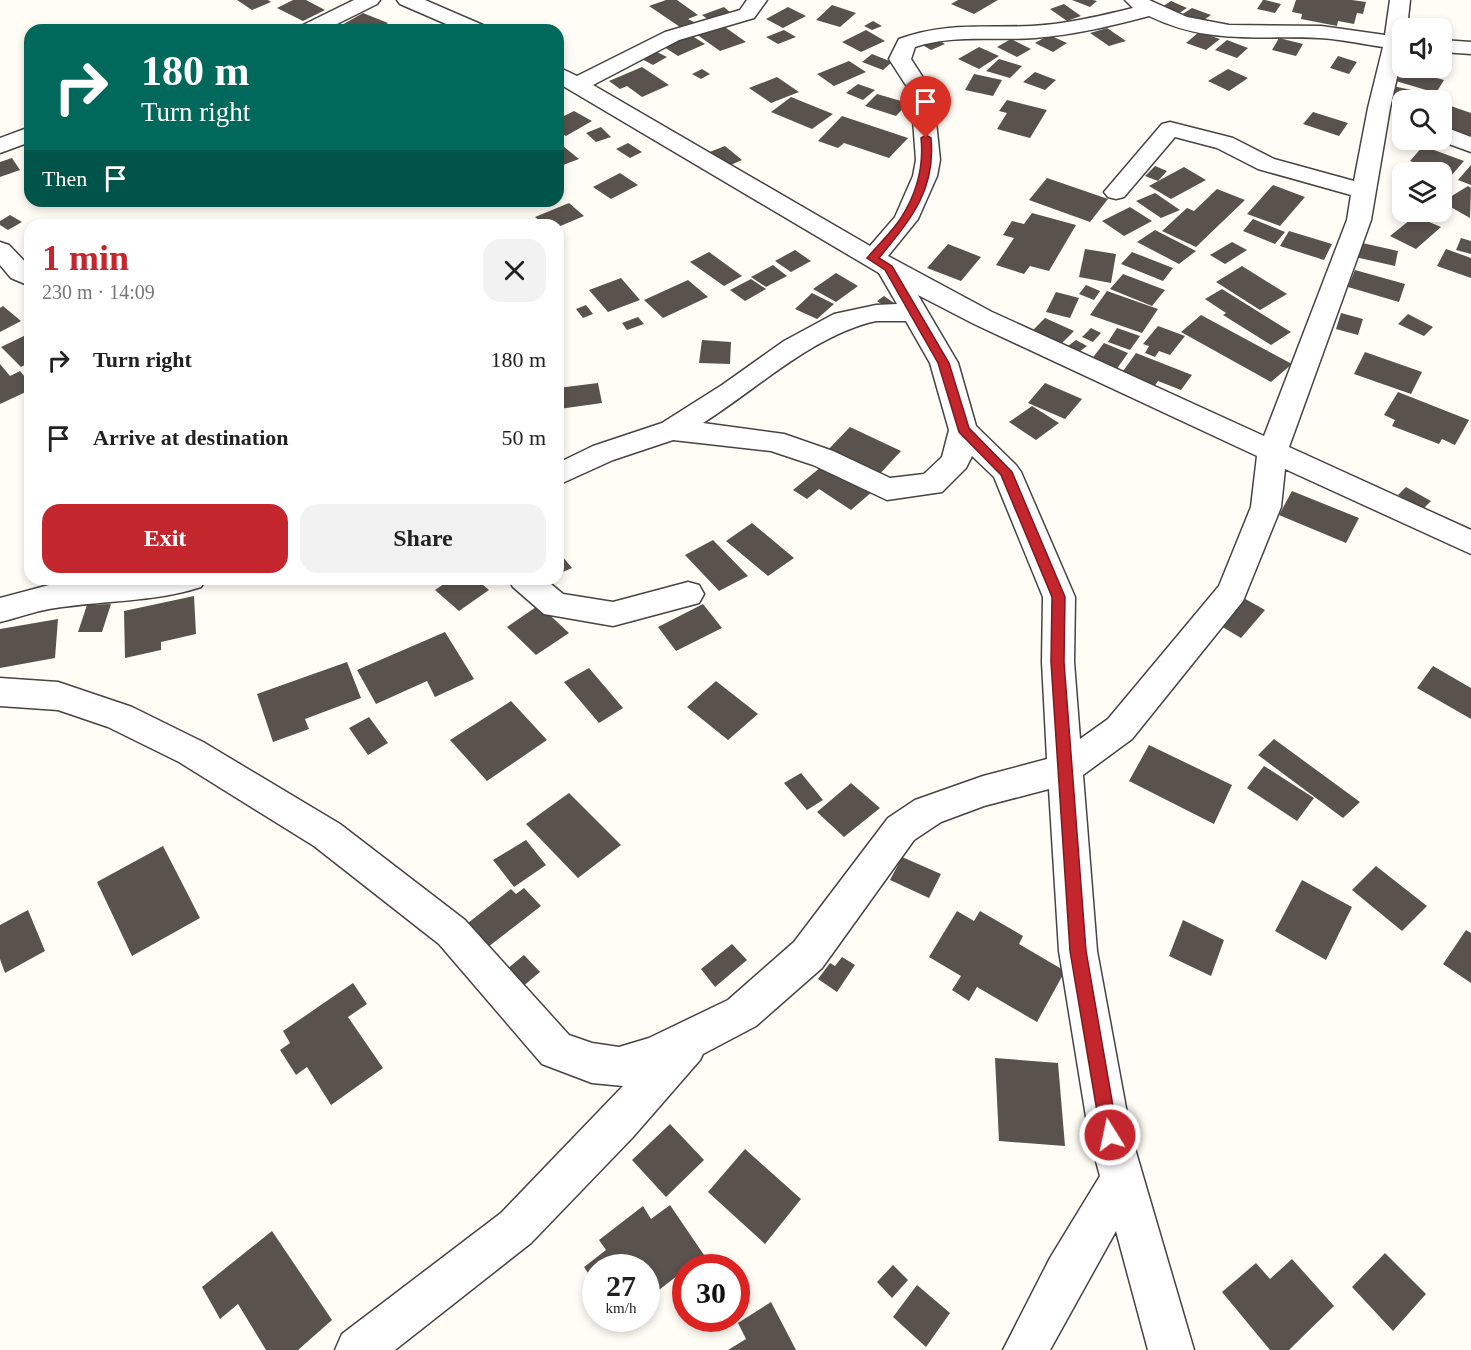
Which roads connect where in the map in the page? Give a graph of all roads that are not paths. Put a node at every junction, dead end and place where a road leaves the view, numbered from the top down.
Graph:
1 (370, 0) edge
2 (407, 0) edge
3 (757, 0) edge
4 (1400, 0) edge
5 (461, 3) dead end
6 (1142, 5) edge
7 (435, 12) junction
8 (1400, 18) edge
9 (320, 24) edge
10 (464, 24) edge
11 (1392, 42) edge
12 (1452, 47) edge
13 (1471, 48) edge
14 (1392, 66) edge
15 (568, 79) edge
16 (1379, 108) junction
17 (1392, 113) edge
18 (24, 136) edge
19 (1452, 137) edge
20 (1471, 145) edge
21 (0, 146) edge
22 (1364, 191) junction
23 (1116, 192) dead end
24 (0, 250) edge
25 (881, 263) junction
26 (24, 274) edge
27 (912, 312) junction
28 (672, 430) junction
29 (963, 430) junction
30 (1272, 453) junction
31 (564, 472) edge
32 (1471, 543) edge
33 (158, 585) edge
34 (531, 585) edge
35 (688, 594) dead end
36 (0, 610) edge
37 (0, 692) edge
38 (1064, 770) junction
39 (693, 1038) junction
40 (1122, 1180) junction
41 (358, 1350) edge
42 (1026, 1350) edge
43 (1171, 1350) edge

1 - 9 street
2 - 7 street
3 - 15 street
4 - 8 street
5 - 7 street
6 - 11 street
6 - 25 street
7 - 10 street
12 - 13 street
14 - 16 street
15 - 25 street
16 - 17 street
16 - 22 street
18 - 21 street
19 - 20 street
22 - 23 street
22 - 30 street
24 - 26 street
25 - 27 street
25 - 30 street
27 - 28 street
27 - 29 street
28 - 29 street
28 - 31 street
29 - 38 street
30 - 32 street
30 - 38 street
33 - 36 street
34 - 35 street
37 - 39 street
38 - 39 street
38 - 40 street
39 - 41 street
40 - 42 street
40 - 43 street

